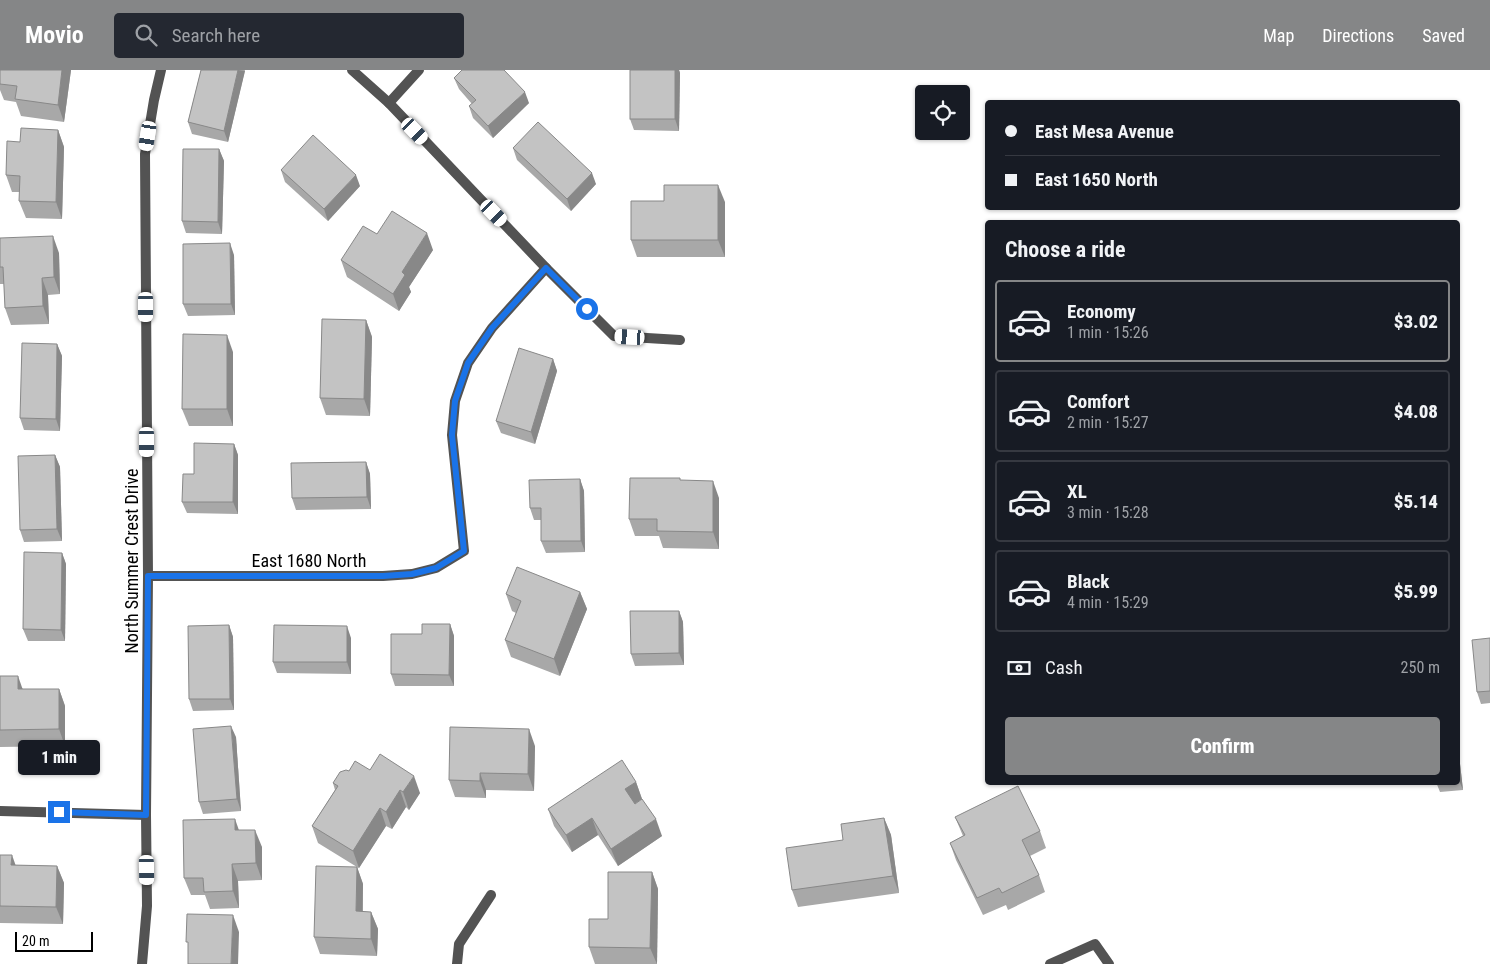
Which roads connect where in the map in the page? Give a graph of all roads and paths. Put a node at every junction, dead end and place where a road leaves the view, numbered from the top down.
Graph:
1 (161, 70) edge
2 (352, 70) edge
3 (419, 70) edge
4 (389, 104) junction
5 (546, 268) junction
6 (680, 340) dead end
7 (148, 576) junction
8 (0, 811) edge
9 (146, 815) junction
10 (491, 895) dead end
11 (142, 964) edge
12 (457, 964) edge
13 (1050, 964) edge
14 (1109, 964) edge

1 - 7 street, North Summer Crest Drive
2 - 4 street
3 - 4 street
4 - 5 street
5 - 6 street
5 - 7 street, East 1680 North
7 - 9 street, North Summer Crest Drive
8 - 9 street
9 - 11 street, North Summer Crest Drive
10 - 12 street
13 - 14 street

